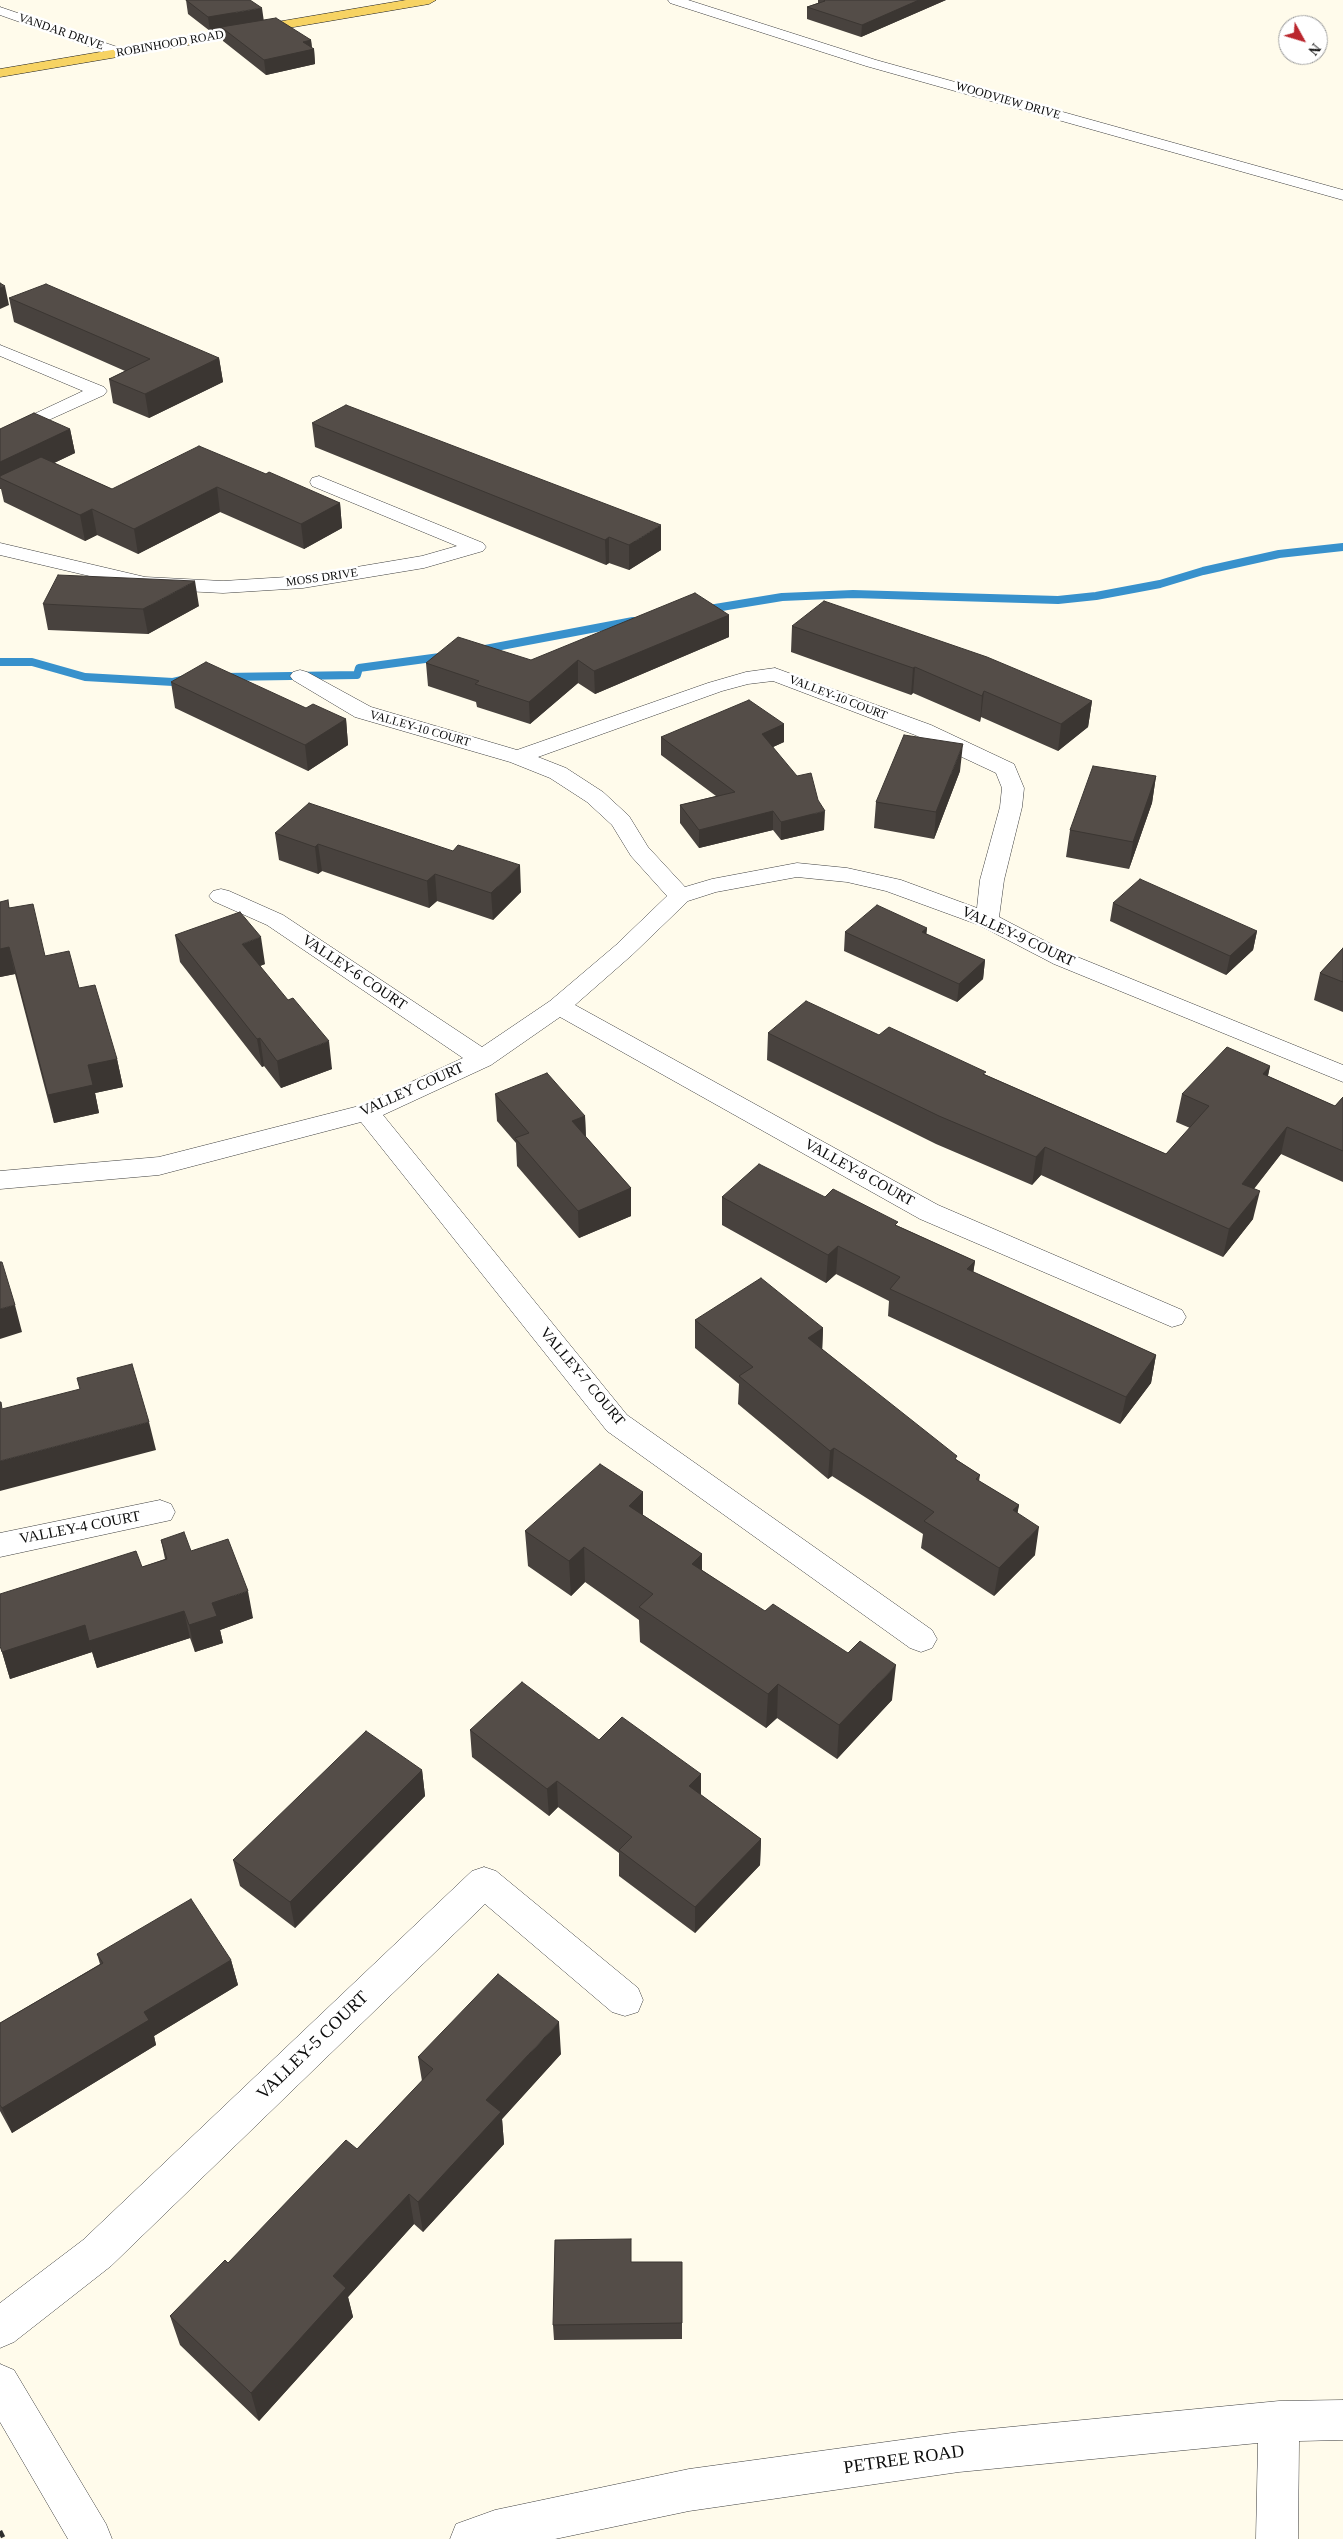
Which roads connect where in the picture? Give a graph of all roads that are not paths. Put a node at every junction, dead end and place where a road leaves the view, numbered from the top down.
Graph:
1 (429, 0) edge
2 (674, 0) edge
3 (0, 11) edge
4 (121, 53) junction
5 (0, 73) edge
6 (1343, 195) edge
7 (0, 350) edge
8 (0, 437) edge
9 (319, 482) dead end
10 (0, 549) edge
11 (300, 676) dead end
12 (518, 757) junction
13 (221, 896) dead end
14 (680, 896) junction
15 (987, 920) junction
16 (559, 1006) junction
17 (482, 1059) junction
18 (1343, 1074) edge
19 (367, 1112) junction
20 (0, 1180) edge
21 (1172, 1317) dead end
22 (160, 1512) dead end
23 (0, 1545) edge
24 (921, 1639) dead end
25 (625, 2000) dead end
26 (0, 2328) edge
27 (0, 2384) edge
28 (1343, 2420) edge
29 (1279, 2421) junction
30 (91, 2539) edge
31 (471, 2539) edge
32 (1277, 2539) edge

1 - 4 main road, ROBINHOOD ROAD
2 - 6 street, WOODVIEW DRIVE
3 - 4 street, VANDAR DRIVE
4 - 5 main road, ROBINHOOD ROAD
7 - 8 street
9 - 10 street, MOSS DRIVE
11 - 12 street, VALLEY-10 COURT
12 - 14 street, VALLEY-10 COURT
12 - 15 street, VALLEY-10 COURT
13 - 17 street, VALLEY-6 COURT
14 - 15 street, VALLEY-9 COURT
14 - 16 street, VALLEY COURT
15 - 18 street, VALLEY-9 COURT
16 - 17 street, VALLEY COURT
16 - 21 street, VALLEY-8 COURT
17 - 19 street, VALLEY COURT
19 - 20 street, VALLEY COURT
19 - 24 street, VALLEY-7 COURT
22 - 23 street, VALLEY-4 COURT
25 - 26 street, VALLEY-5 COURT
27 - 30 street
28 - 29 street, PETREE ROAD
29 - 31 street, PETREE ROAD
29 - 32 street

